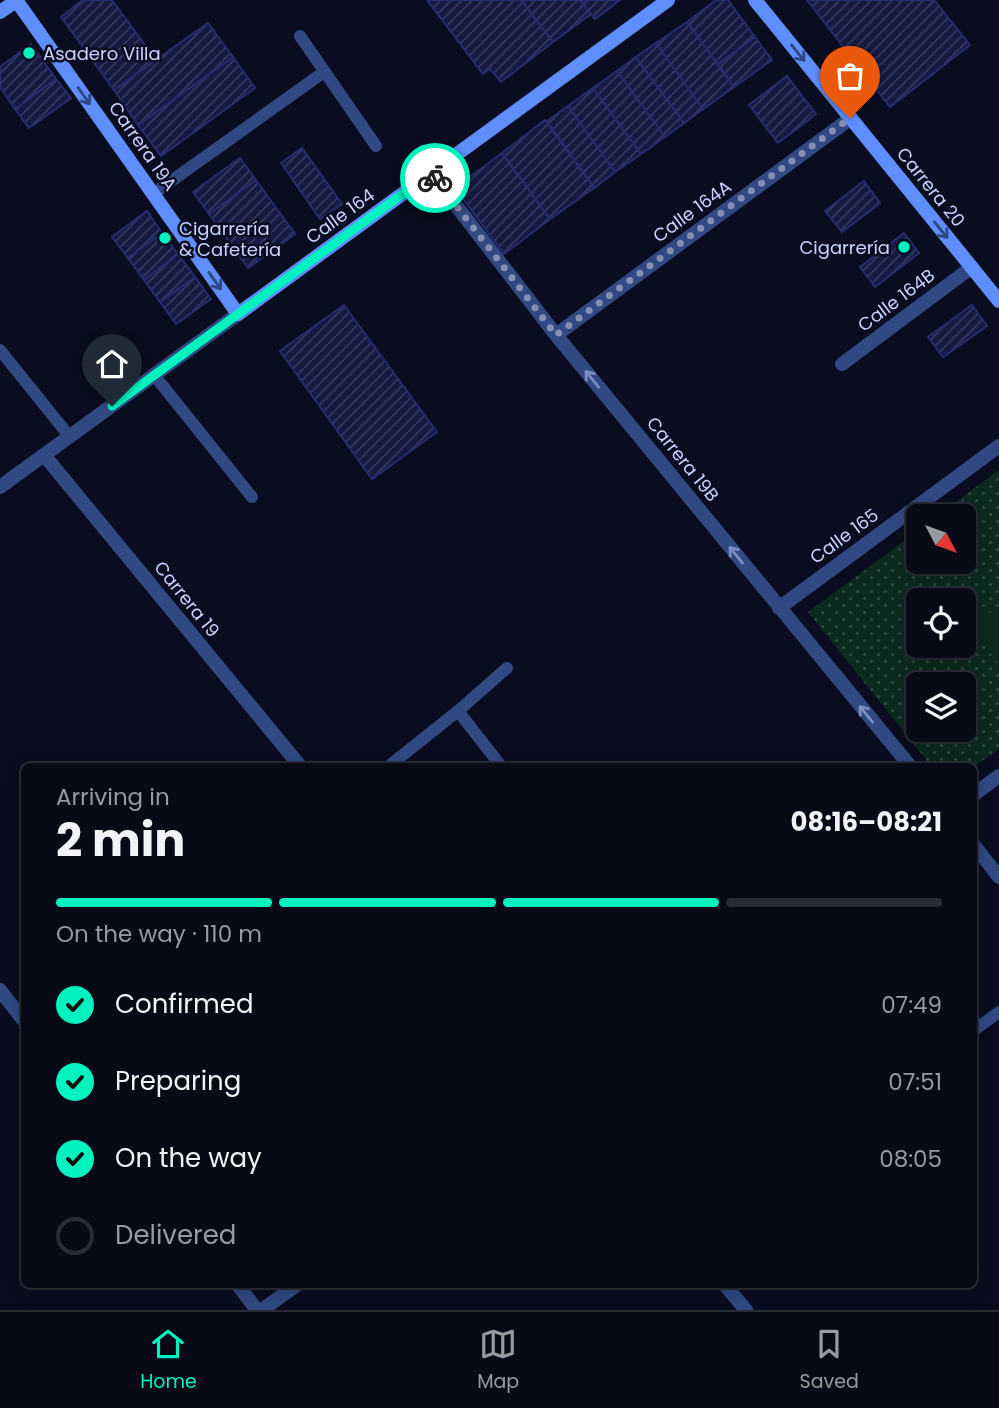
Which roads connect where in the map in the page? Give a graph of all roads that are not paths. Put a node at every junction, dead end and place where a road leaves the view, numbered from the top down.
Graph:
1 (16, 0) edge
2 (668, 0) edge
3 (755, 0) edge
4 (0, 12) edge
5 (300, 36) dead end
6 (324, 72) junction
7 (850, 118) junction
8 (376, 146) dead end
9 (431, 173) junction
10 (153, 194) junction
11 (972, 267) junction
12 (999, 301) edge
13 (238, 314) junction
14 (556, 335) junction
15 (0, 349) edge
16 (842, 364) dead end
17 (154, 375) junction
18 (70, 437) junction
19 (999, 446) edge
20 (44, 455) junction
21 (0, 487) edge
22 (252, 497) dead end
23 (779, 608) junction
24 (507, 668) dead end
25 (458, 712) junction
26 (298, 763) edge
27 (393, 763) edge
28 (499, 763) edge
29 (908, 763) edge
30 (999, 776) edge
31 (977, 792) edge
32 (977, 849) edge
33 (999, 877) edge
34 (0, 990) edge
35 (999, 1012) edge
36 (21, 1017) edge
37 (977, 1028) edge
38 (241, 1288) edge
39 (292, 1288) edge
40 (727, 1288) edge
41 (260, 1310) edge
42 (746, 1310) edge

1 - 4 main road
1 -> 10 main road, Carrera 19A
2 - 9 main road, Calle 164
3 -> 7 main road, Carrera 20
5 - 6 lane
6 - 8 lane
6 - 10 lane
7 -> 11 main road, Carrera 20
7 - 14 street, Calle 164A
9 - 13 main road, Calle 164
9 - 14 street, Carrera 19B
10 -> 13 main road, Carrera 19A
11 - 12 main road, Carrera 20
11 - 16 street, Calle 164B
13 - 17 street, Calle 164
23 -> 14 street, Carrera 19B
15 - 18 lane
17 - 18 street, Calle 164
17 - 22 lane
18 - 20 street, Calle 164
19 - 23 street, Calle 165
20 - 21 street, Calle 164
20 - 26 street, Carrera 19
29 -> 23 street, Carrera 19B
24 - 25 lane
25 - 27 lane
25 - 28 lane
30 - 31 street
32 - 33 street
34 - 36 street
35 - 37 lane
38 - 41 street
39 - 41 street
40 - 42 street

